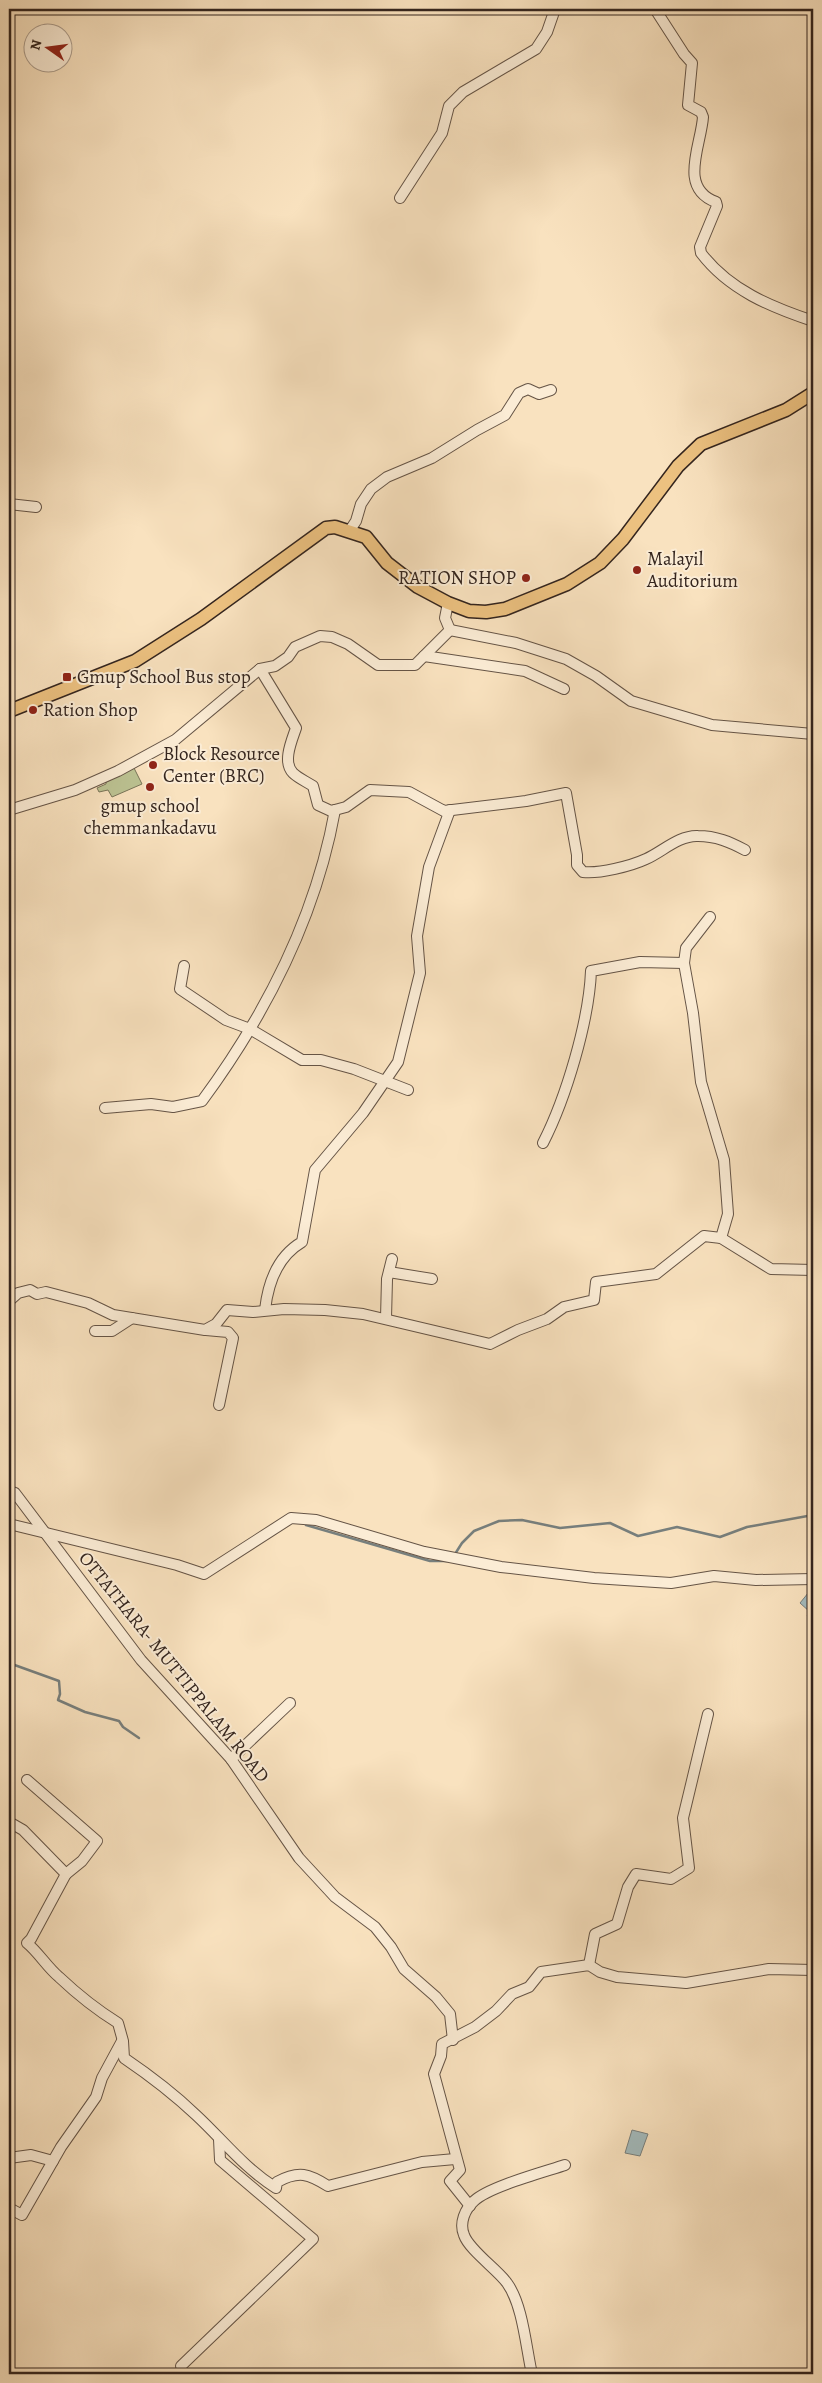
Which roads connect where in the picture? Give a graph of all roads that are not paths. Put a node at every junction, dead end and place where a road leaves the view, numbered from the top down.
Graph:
1 (554, 9) edge
2 (655, 9) edge
3 (400, 198) dead end
4 (813, 321) edge
5 (550, 390) dead end
6 (813, 393) edge
7 (9, 504) edge
8 (36, 507) dead end
9 (350, 530) junction
10 (448, 604) junction
11 (450, 630) junction
12 (424, 656) junction
13 (260, 669) junction
14 (564, 688) dead end
15 (9, 711) edge
16 (813, 734) edge
17 (9, 810) edge
18 (335, 810) junction
19 (450, 810) junction
20 (745, 850) dead end
21 (710, 917) dead end
22 (684, 963) junction
23 (184, 966) dead end
24 (250, 1029) junction
25 (384, 1082) junction
26 (408, 1090) dead end
27 (105, 1108) dead end
28 (543, 1143) dead end
29 (721, 1238) junction
30 (392, 1258) dead end
31 (813, 1270) edge
32 (389, 1272) junction
33 (432, 1279) dead end
34 (9, 1300) edge
35 (265, 1310) junction
36 (132, 1318) junction
37 (386, 1318) junction
38 (205, 1330) junction
39 (95, 1331) dead end
40 (219, 1406) dead end
41 (9, 1491) edge
42 (9, 1501) edge
43 (9, 1508) edge
44 (9, 1524) edge
45 (44, 1531) junction
46 (813, 1578) edge
47 (290, 1703) dead end
48 (708, 1714) dead end
49 (231, 1759) junction
50 (27, 1780) dead end
51 (9, 1822) edge
52 (66, 1874) junction
53 (589, 1965) junction
54 (813, 1970) edge
55 (123, 2040) junction
56 (453, 2040) junction
57 (219, 2139) junction
58 (9, 2158) edge
59 (455, 2159) dead end
60 (53, 2161) junction
61 (565, 2165) dead end
62 (470, 2206) junction
63 (9, 2208) edge
64 (181, 2366) dead end
65 (532, 2374) edge

1 - 3 street
2 - 4 street
5 - 9 street
6 - 10 main road
7 - 8 street
9 - 10 main road
9 - 15 main road
10 - 11 street
11 - 12 street
11 - 16 street
12 - 13 street
12 - 14 street
13 - 17 street
13 - 18 street
18 - 19 street
18 - 24 street
19 - 20 street
19 - 25 street
21 - 22 street
22 - 28 street
22 - 29 street
23 - 24 street
24 - 25 street
24 - 27 street
25 - 26 street
25 - 35 street
29 - 31 street
29 - 37 street
30 - 32 street
32 - 33 street
32 - 37 street
34 - 36 street
35 - 37 street
35 - 38 street
36 - 38 street
36 - 39 street
38 - 40 street
41 - 45 street, OTTATHARA- MUTTIPPALAM ROAD
42 - 43 street
44 - 45 street
45 - 46 street
45 - 49 street, OTTATHARA- MUTTIPPALAM ROAD
47 - 49 street
48 - 53 street
49 - 56 street, OTTATHARA- MUTTIPPALAM ROAD
50 - 52 street
51 - 52 street
52 - 55 street
53 - 54 street
53 - 56 street
55 - 57 street
55 - 60 street
56 - 62 street
57 - 59 street
57 - 64 street
58 - 60 street
60 - 63 street
61 - 62 street
62 - 65 street

